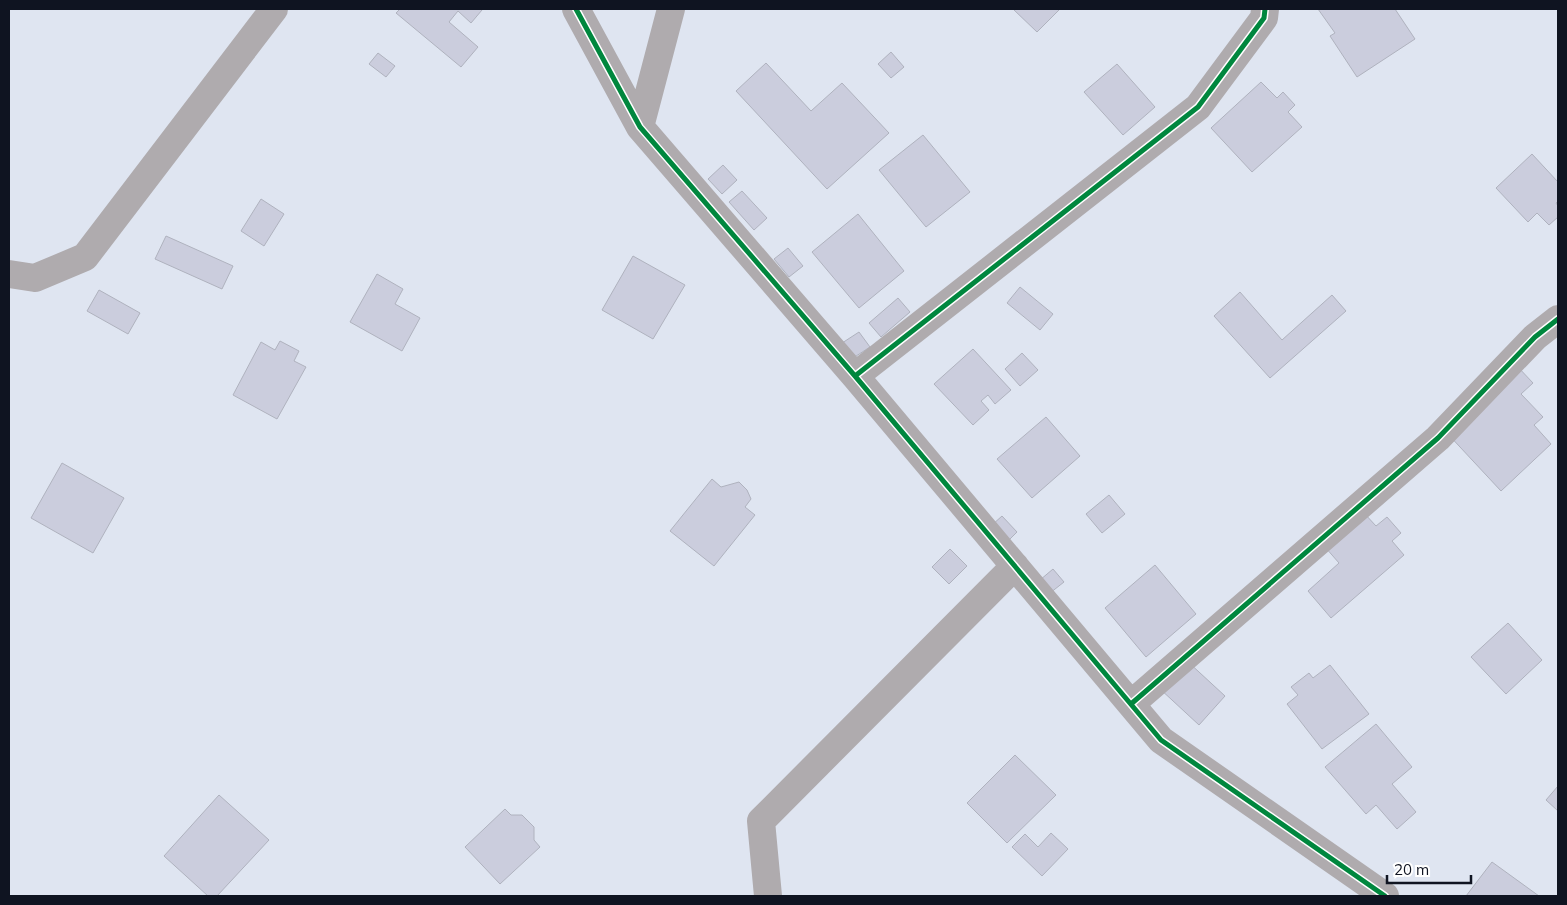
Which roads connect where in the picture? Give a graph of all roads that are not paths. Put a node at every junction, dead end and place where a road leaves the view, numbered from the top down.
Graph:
1 (274, 9) edge
2 (576, 9) edge
3 (671, 9) edge
4 (1265, 9) edge
5 (640, 127) junction
6 (9, 274) edge
7 (1558, 318) edge
8 (856, 376) junction
9 (1015, 566) junction
10 (1131, 704) junction
11 (768, 896) edge
12 (1385, 896) edge

1 - 6 street
2 - 5 street
3 - 5 street
4 - 8 street
5 - 8 street
7 - 10 street
8 - 9 street
9 - 10 street
9 - 11 street
10 - 12 street

